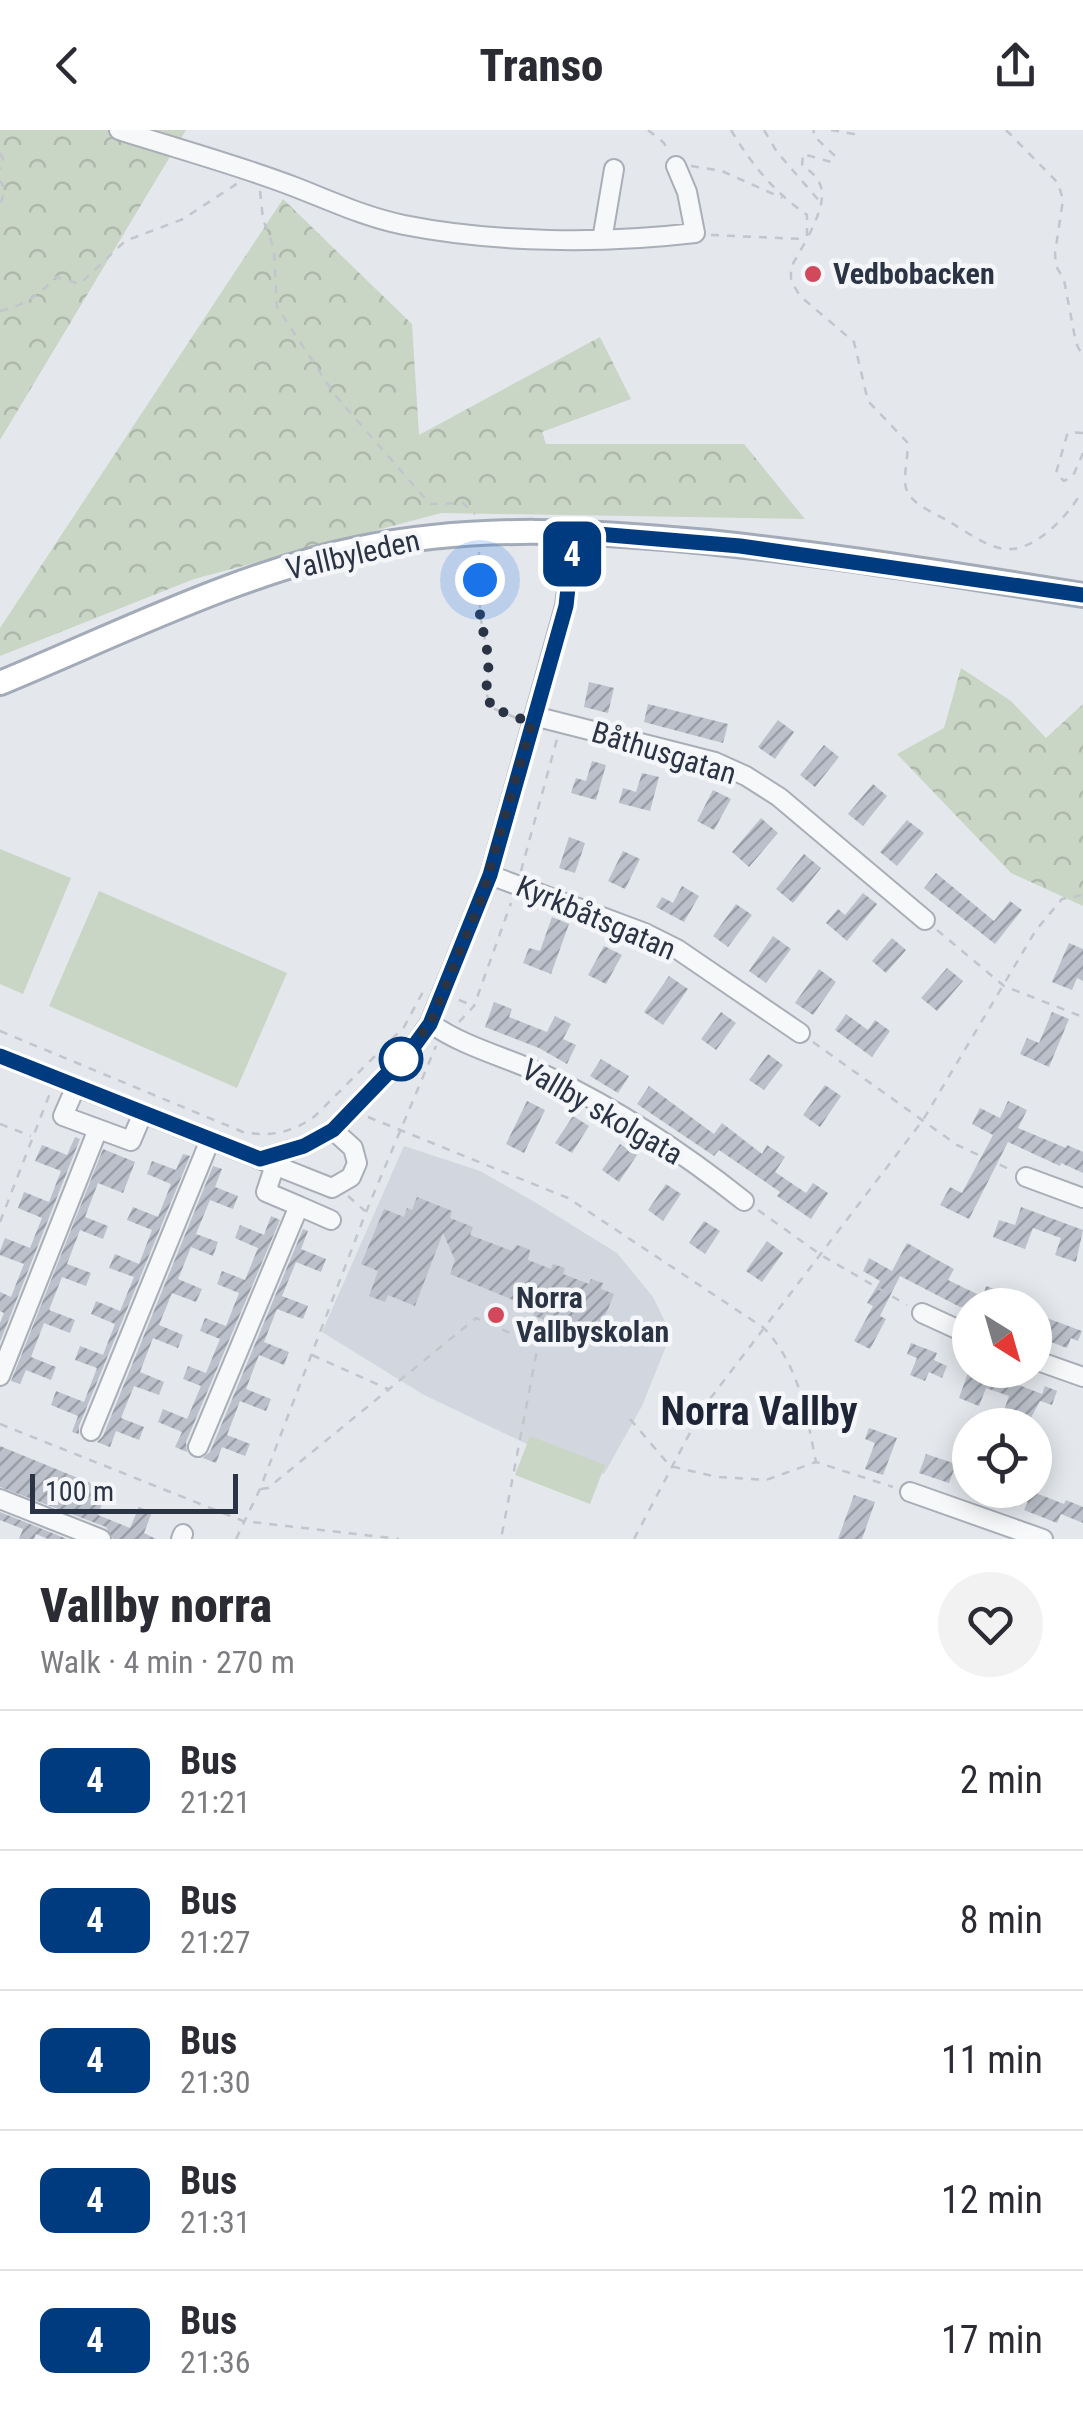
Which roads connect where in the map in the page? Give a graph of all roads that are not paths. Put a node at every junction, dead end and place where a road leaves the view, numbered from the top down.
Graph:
1 (120, 130) edge
2 (676, 166) road end
3 (614, 169) dead end
4 (602, 240) junction
5 (574, 532) junction
6 (1083, 595) edge
7 (0, 682) edge
8 (533, 720) junction
9 (490, 875) junction
10 (925, 920) road end
11 (430, 1024) junction
12 (800, 1033) road end
13 (0, 1056) edge
14 (76, 1086) junction
15 (143, 1113) junction
16 (98, 1129) junction
17 (333, 1130) junction
18 (210, 1140) junction
19 (268, 1162) junction
20 (1026, 1177) road end
21 (1083, 1198) edge
22 (744, 1201) road end
23 (298, 1206) junction
24 (332, 1220) dead end
25 (922, 1313) road end
26 (952, 1327) edge
27 (1052, 1366) edge
28 (0, 1376) edge
29 (1083, 1377) edge
30 (91, 1431) dead end
31 (198, 1447) dead end
32 (910, 1492) road end
33 (0, 1499) edge
34 (101, 1539) edge
35 (1043, 1539) edge

1 - 4 street
2 - 4 street
3 - 4 street
5 - 6 main road, Vallbyleden
5 - 7 main road, Vallbyleden
5 - 8 street
8 - 9 street
8 - 10 street, Båthusgatan
9 - 11 street
9 - 12 street, Kyrkbåtsgatan
11 - 17 street
11 - 22 street, Vallby skolgata
13 - 14 street
14 - 15 street
14 - 16 street
15 - 16 street
15 - 18 street
16 - 28 street
17 - 19 street
17 - 19 street
18 - 19 street
18 - 30 street
19 - 23 street
20 - 21 street
23 - 24 street
23 - 31 street
25 - 26 street
27 - 29 street
32 - 35 street
33 - 34 street

